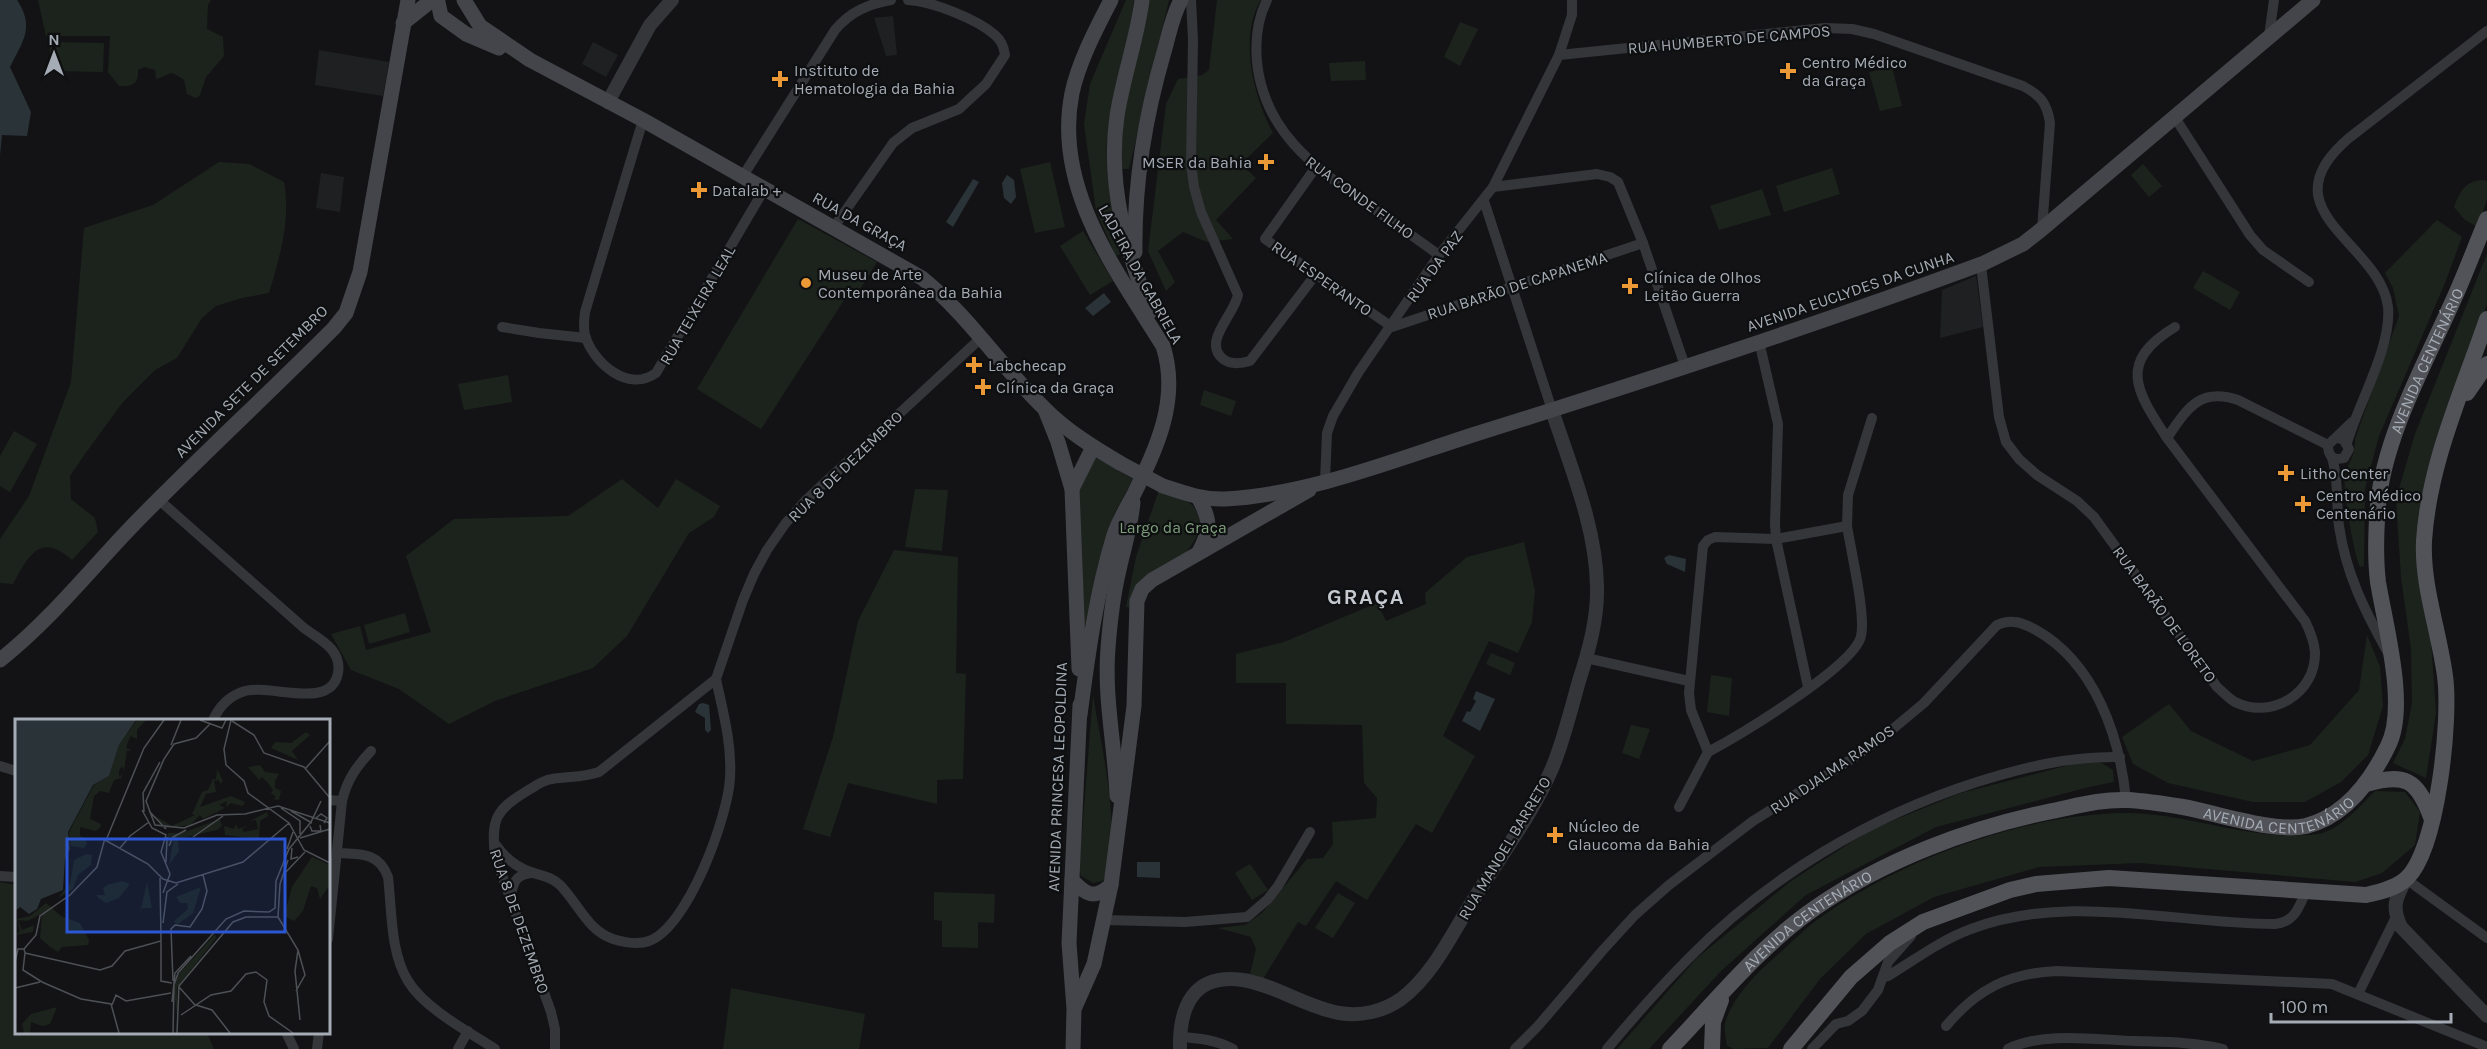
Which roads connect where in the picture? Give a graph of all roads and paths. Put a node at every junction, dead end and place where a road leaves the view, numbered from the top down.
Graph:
1 (408, 0) edge
2 (439, 0) edge
3 (464, 0) edge
4 (672, 0) edge
5 (891, 0) edge
6 (908, 0) edge
7 (1111, 0) edge
8 (1142, 0) edge
9 (1181, 0) edge
10 (1191, 0) edge
11 (1267, 0) edge
12 (1572, 0) edge
13 (2274, 0) edge
14 (2313, 0) edge
15 (403, 23) junction
16 (2487, 31) edge
17 (2269, 36) junction
18 (1559, 55) junction
19 (530, 60) junction
20 (608, 102) junction
21 (2174, 116) junction
22 (643, 120) junction
23 (1316, 167) junction
24 (743, 176) junction
25 (1493, 187) junction
26 (765, 188) junction
27 (1484, 201) junction
28 (2487, 219) edge
29 (834, 227) junction
30 (2042, 229) junction
31 (1643, 243) junction
32 (1439, 255) junction
33 (1981, 265) junction
34 (1135, 273) junction
35 (1316, 274) junction
36 (2309, 282) dead end
37 (1514, 287) junction
38 (2487, 319) edge
39 (502, 327) dead end
40 (1392, 327) junction
41 (2175, 327) dead end
42 (982, 337) junction
43 (586, 338) junction
44 (1759, 341) junction
45 (1163, 346) junction
46 (2487, 364) edge
47 (1685, 366) junction
48 (1044, 408) junction
49 (1552, 410) junction
50 (2452, 413) junction
51 (1872, 418) dead end
52 (2167, 438) junction
53 (2337, 442) junction
54 (1093, 447) junction
55 (2332, 458) junction
56 (2344, 458) junction
57 (2337, 474) junction
58 (1325, 481) junction
59 (1072, 489) junction
60 (1133, 496) junction
61 (1198, 497) junction
62 (158, 499) junction
63 (1847, 526) junction
64 (1776, 540) junction
65 (1199, 552) junction
66 (2378, 581) junction
67 (2352, 583) junction
68 (1586, 658) junction
69 (0, 660) edge
70 (2392, 660) junction
71 (716, 679) junction
72 (1689, 681) junction
73 (1808, 687) junction
74 (1080, 715) junction
75 (214, 719) edge
76 (371, 751) dead end
77 (1708, 752) junction
78 (2120, 757) junction
79 (0, 766) edge
80 (15, 771) edge
81 (2366, 784) junction
82 (330, 800) edge
83 (2126, 800) junction
84 (342, 801) junction
85 (1679, 807) dead end
86 (2432, 818) junction
87 (1119, 826) junction
88 (1310, 832) dead end
89 (493, 841) junction
90 (337, 854) junction
91 (532, 873) junction
92 (0, 876) edge
93 (15, 878) edge
94 (2406, 879) junction
95 (1072, 880) junction
96 (1111, 885) junction
97 (2306, 891) junction
98 (510, 898) junction
99 (2396, 917) junction
100 (330, 920) edge
101 (1103, 920) junction
102 (1923, 922) junction
103 (2487, 938) edge
104 (1069, 943) junction
105 (1099, 943) junction
106 (1883, 977) junction
107 (1734, 982) junction
108 (2358, 994) junction
109 (1074, 1009) junction
110 (2487, 1016) edge
111 (1946, 1026) dead end
112 (468, 1031) junction
113 (287, 1034) edge
114 (319, 1034) edge
115 (1180, 1043) edge
116 (2032, 1045) edge
117 (2487, 1047) edge
118 (294, 1049) edge
119 (317, 1049) edge
120 (459, 1049) edge
121 (495, 1049) edge
122 (555, 1049) edge
123 (1073, 1049) edge
124 (1233, 1049) edge
125 (1515, 1049) edge
126 (1606, 1049) edge
127 (1670, 1049) edge
128 (1712, 1049) edge
129 (1791, 1049) edge
130 (1812, 1049) edge
131 (2008, 1049) edge
132 (2223, 1049) edge

1 - 15 main road, AVENIDA SETE DE SETEMBRO
2 - 15 main road
2 - 19 main road, RUA DA GRAÇA
3 - 19 main road, RUA DA GRAÇA
4 - 20 street
5 - 24 street
6 - 29 street
7 - 45 main road, LADEIRA DA GABRIELA
8 - 34 main road
9 - 34 main road
10 - 35 street
11 - 23 street, RUA CONDE FILHO
12 - 18 street
13 - 17 street
14 - 17 main road, AVENIDA EUCLYDES DA CUNHA
15 - 62 main road, AVENIDA SETE DE SETEMBRO
16 - 53 street
17 - 21 main road, AVENIDA EUCLYDES DA CUNHA
18 - 25 street, RUA DA PAZ
18 - 30 street, RUA HUMBERTO DE CAMPOS
19 - 20 main road, RUA DA GRAÇA
20 - 22 main road, RUA DA GRAÇA
21 - 30 main road, AVENIDA EUCLYDES DA CUNHA
21 - 36 street
22 - 24 main road, RUA DA GRAÇA
22 - 43 street
23 - 32 street, RUA CONDE FILHO
23 - 35 street, RUA ESPERANTO
24 - 26 main road, RUA DA GRAÇA
25 - 27 street, RUA DA PAZ
25 - 31 street
26 - 29 main road, RUA DA GRAÇA
26 - 43 street, RUA TEIXEIRA LEAL
27 - 32 street, RUA DA PAZ
27 - 37 street
28 - 66 main road, AVENIDA CENTENÁRIO
29 - 42 main road, RUA DA GRAÇA
30 - 33 main road, AVENIDA EUCLYDES DA CUNHA
31 - 37 street, RUA BARÃO DE CAPANEMA
31 - 47 street
32 - 40 street, RUA DA PAZ
33 - 44 main road, AVENIDA EUCLYDES DA CUNHA
33 - 52 street, RUA BARÃO DE LORETO
34 - 45 main road
35 - 40 street, RUA ESPERANTO
37 - 40 street, RUA BARÃO DE CAPANEMA
37 - 49 street
38 - 50 main road
39 - 43 street
40 - 58 street, RUA DA PAZ
41 - 52 street, RUA BARÃO DE LORETO
42 - 48 main road, RUA DA GRAÇA
42 - 71 street, RUA 8 DE DEZEMBRO
44 - 47 main road, AVENIDA EUCLYDES DA CUNHA
44 - 64 street
45 - 60 main road, LADEIRA DA GABRIELA
46 - 50 main road
47 - 49 main road, AVENIDA EUCLYDES DA CUNHA
48 - 54 main road, RUA DA GRAÇA
48 - 59 main road, AVENIDA PRINCESA LEOPOLDINA
49 - 58 main road, AVENIDA EUCLYDES DA CUNHA
49 - 68 street, RUA MANOEL BARRETO
50 - 86 main road
51 - 63 street
52 - 53 street
53 - 55 street
53 - 56 street
54 - 59 main road
54 - 61 main road, RUA DA GRAÇA, bridge
55 - 56 street
55 - 57 street
56 - 57 street
57 - 67 street
58 - 61 main road
58 - 65 main road
59 - 74 main road, AVENIDA PRINCESA LEOPOLDINA
60 - 74 main road, LADEIRA DA GABRIELA
60 - 87 main road, LADEIRA DA GABRIELA
61 - 65 main road
62 - 69 main road, AVENIDA SETE DE SETEMBRO
62 - 75 street
63 - 64 street
63 - 73 street
64 - 72 street
64 - 73 street
65 - 87 main road, AVENIDA PRINCESA LEOPOLDINA
66 - 67 street
66 - 70 main road, AVENIDA CENTENÁRIO
67 - 70 street
68 - 72 street
68 - 115 street, RUA MANOEL BARRETO
70 - 81 main road, AVENIDA CENTENÁRIO
71 - 89 street, RUA 8 DE DEZEMBRO
71 - 91 street
72 - 77 street
73 - 77 street
74 - 95 main road, AVENIDA PRINCESA LEOPOLDINA
76 - 84 street
77 - 85 street
78 - 83 street, RUA DJALMA RAMOS
78 - 125 street, RUA DJALMA RAMOS
78 - 126 street
79 - 80 street
81 - 83 main road, AVENIDA CENTENÁRIO
81 - 86 main road
82 - 84 street
83 - 107 main road, AVENIDA CENTENÁRIO
84 - 90 street
86 - 94 main road
87 - 96 main road, AVENIDA PRINCESA LEOPOLDINA
88 - 101 street
89 - 91 street
89 - 98 street, RUA 8 DE DEZEMBRO
90 - 100 street
90 - 112 street
91 - 98 street
92 - 93 street
94 - 97 main road
94 - 99 street
94 - 103 street
95 - 96 main road
95 - 104 main road, AVENIDA PRINCESA LEOPOLDINA
96 - 101 main road, AVENIDA PRINCESA LEOPOLDINA
97 - 102 main road
97 - 106 street
98 - 122 street, RUA 8 DE DEZEMBRO
99 - 108 street
99 - 110 street
101 - 105 main road, AVENIDA PRINCESA LEOPOLDINA
102 - 106 street
102 - 129 main road
104 - 105 main road
104 - 109 main road, AVENIDA PRINCESA LEOPOLDINA
105 - 109 main road, AVENIDA PRINCESA LEOPOLDINA
106 - 130 street
107 - 127 main road, AVENIDA CENTENÁRIO
107 - 128 main road
108 - 111 street
108 - 117 street
109 - 123 main road, AVENIDA PRINCESA LEOPOLDINA
112 - 120 street
112 - 121 street
113 - 118 street
114 - 119 street
115 - 124 street
116 - 131 street
116 - 132 street

